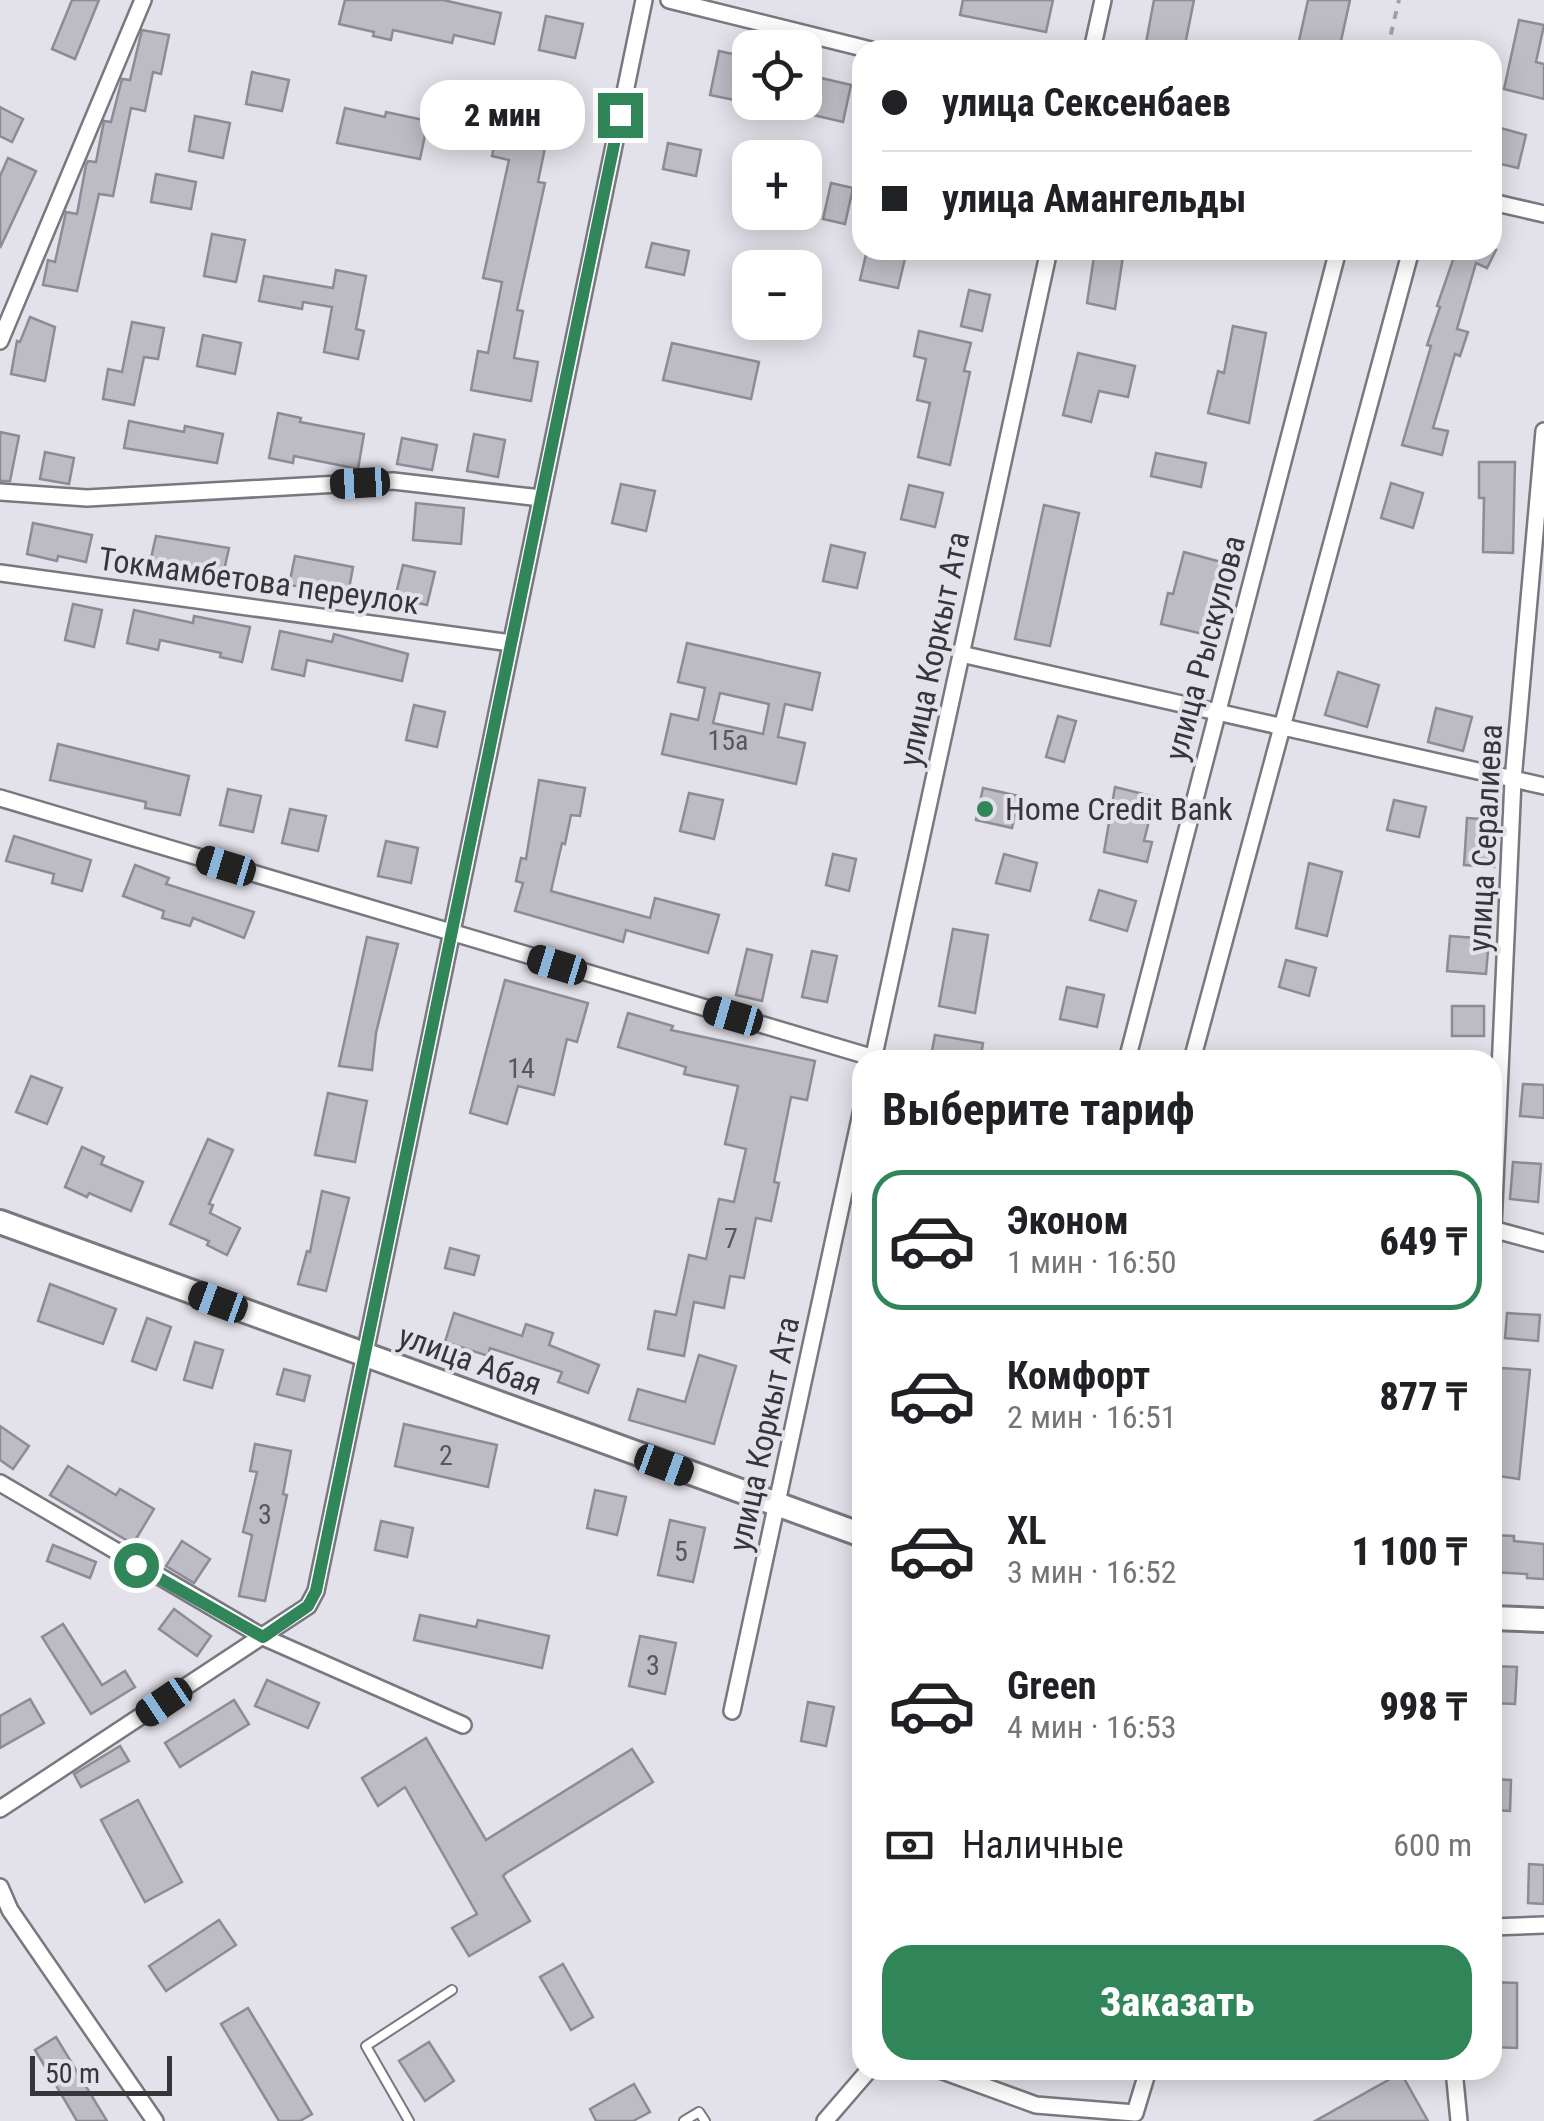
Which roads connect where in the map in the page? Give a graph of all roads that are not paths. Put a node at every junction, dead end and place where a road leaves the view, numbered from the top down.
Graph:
1 (144, 0) edge
2 (644, 0) edge
3 (670, 0) edge
4 (1102, 0) edge
5 (1094, 40) edge
6 (852, 45) edge
7 (1502, 204) edge
8 (1544, 214) edge
9 (1047, 260) edge
10 (1335, 260) edge
11 (1408, 260) edge
12 (0, 340) edge
13 (1544, 431) edge
14 (0, 492) edge
15 (541, 498) junction
16 (0, 573) edge
17 (511, 643) junction
18 (961, 654) junction
19 (1216, 712) junction
20 (1284, 728) junction
21 (1513, 780) junction
22 (1544, 786) edge
23 (0, 798) edge
24 (451, 934) junction
25 (878, 1050) edge
26 (1130, 1050) edge
27 (1195, 1050) edge
28 (1502, 1050) edge
29 (852, 1052) edge
30 (852, 1155) edge
31 (0, 1222) edge
32 (1502, 1231) edge
33 (1544, 1243) edge
34 (364, 1356) junction
35 (0, 1483) edge
36 (776, 1506) junction
37 (852, 1532) edge
38 (1502, 1618) edge
39 (1544, 1620) edge
40 (263, 1637) junction
41 (732, 1712) dead end
42 (463, 1726) dead end
43 (0, 1809) edge
44 (0, 1887) edge
45 (1544, 1925) edge
46 (1502, 1927) edge
47 (452, 1990) dead end
48 (860, 2080) edge
49 (967, 2080) edge
50 (1145, 2080) edge
51 (1455, 2080) edge
52 (156, 2121) edge
53 (409, 2121) edge
54 (684, 2121) edge
55 (705, 2121) edge
56 (825, 2121) edge
57 (1459, 2121) edge

1 - 12 street
2 - 15 street
3 - 6 street
4 - 5 street
7 - 8 street
9 - 18 street, улица Коркыт Ата
10 - 19 street, улица Рыскулова
11 - 20 street
13 - 21 street, улица Сералиева
14 - 15 street
15 - 17 street
16 - 17 street, Токмамбетова переулок
17 - 24 street
18 - 19 street
18 - 25 street, улица Коркыт Ата
19 - 20 street
19 - 26 street, улица Рыскулова
20 - 21 street
20 - 27 street
21 - 22 street
21 - 28 street, улица Сералиева
23 - 24 street
24 - 29 street
24 - 34 street
30 - 36 street, улица Коркыт Ата
31 - 34 street, улица Абая
32 - 33 street
34 - 36 street, улица Абая
34 - 40 street
35 - 40 street
36 - 37 street, улица Абая
36 - 41 street, улица Коркыт Ата
38 - 39 street
40 - 42 street
40 - 43 street
44 - 52 street
45 - 46 street
47 - 53 lane
48 - 56 street
49 - 50 street
51 - 57 street
54 - 55 lane

